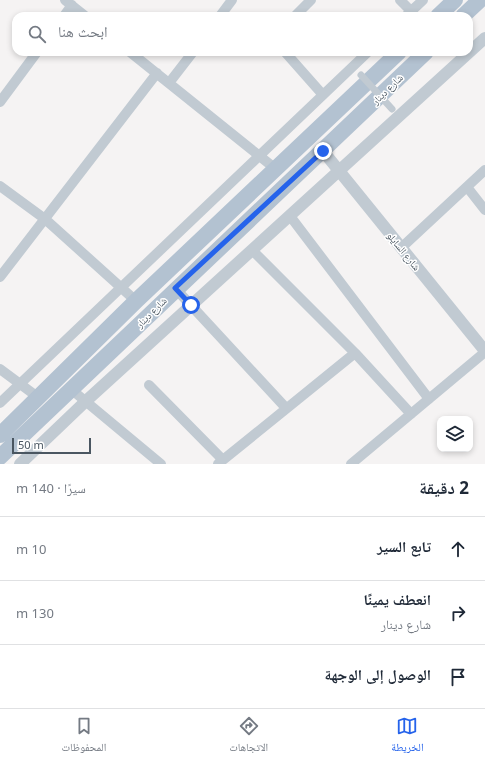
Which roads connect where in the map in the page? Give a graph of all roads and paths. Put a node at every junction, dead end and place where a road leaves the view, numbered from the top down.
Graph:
1 (232, 0) edge
2 (311, 0) edge
3 (400, 0) edge
4 (423, 0) edge
5 (456, 0) edge
6 (480, 0) edge
7 (69, 3) edge
8 (80, 12) edge
9 (223, 12) edge
10 (299, 12) edge
11 (408, 12) edge
12 (411, 12) edge
13 (442, 12) edge
14 (467, 12) edge
15 (485, 38) edge
16 (473, 49) edge
17 (34, 56) edge
18 (135, 56) edge
19 (190, 56) edge
20 (289, 56) edge
21 (364, 56) edge
22 (396, 56) edge
23 (422, 56) edge
24 (465, 56) edge
25 (157, 73) junction
26 (361, 74) dead end
27 (169, 83) junction
28 (323, 95) junction
29 (0, 102) edge
30 (392, 109) dead end
31 (323, 151) junction
32 (259, 156) junction
33 (276, 170) junction
34 (485, 170) edge
35 (339, 172) junction
36 (0, 186) edge
37 (467, 187) junction
38 (485, 210) edge
39 (290, 216) junction
40 (45, 219) junction
41 (402, 248) junction
42 (252, 250) junction
43 (0, 277) edge
44 (120, 287) junction
45 (175, 288) junction
46 (136, 301) junction
47 (191, 305) junction
48 (485, 351) edge
49 (355, 353) junction
50 (0, 369) edge
51 (20, 384) junction
52 (148, 385) dead end
53 (72, 390) junction
54 (39, 398) junction
55 (429, 399) junction
56 (0, 402) edge
57 (86, 402) junction
58 (286, 408) junction
59 (411, 414) junction
60 (0, 435) edge
61 (0, 456) edge
62 (149, 461) edge
63 (221, 462) edge
64 (20, 464) edge
65 (161, 464) edge
66 (352, 464) edge

1 - 9 street
2 - 10 street
3 - 11 street
4 - 12 street
5 - 13 main road
6 - 14 main road
7 - 8 street
15 - 16 street
17 - 29 street
18 - 25 street
19 - 27 street
20 - 28 street
21 - 28 street
22 - 33 main road, شارع دينار
23 - 31 main road, شارع دينار
24 - 35 street
25 - 27 street
25 - 40 street
26 - 30 street, bridge
27 - 32 street
28 - 32 street
31 - 35 street, شارع السايلو
31 - 45 main road, شارع دينار
32 - 33 street
32 - 44 street
33 - 46 main road, شارع دينار
34 - 37 street
35 - 39 street
35 - 41 street, شارع السايلو
36 - 40 street
37 - 38 street
37 - 41 street
39 - 42 street
39 - 55 street
40 - 43 street
40 - 44 street
41 - 48 street, شارع السايلو
42 - 47 street
42 - 49 street
44 - 46 street
44 - 51 street
45 - 47 street
45 - 53 main road, شارع دينار
46 - 54 main road, شارع دينار
47 - 57 street
47 - 58 street
48 - 55 street
49 - 58 street
49 - 59 street
50 - 51 street
51 - 54 street
51 - 56 street
52 - 63 street
53 - 57 street
53 - 61 main road, شارع دينار
54 - 60 main road, شارع دينار
55 - 59 street
57 - 62 street
57 - 64 street
58 - 63 street
59 - 66 street
62 - 65 street

